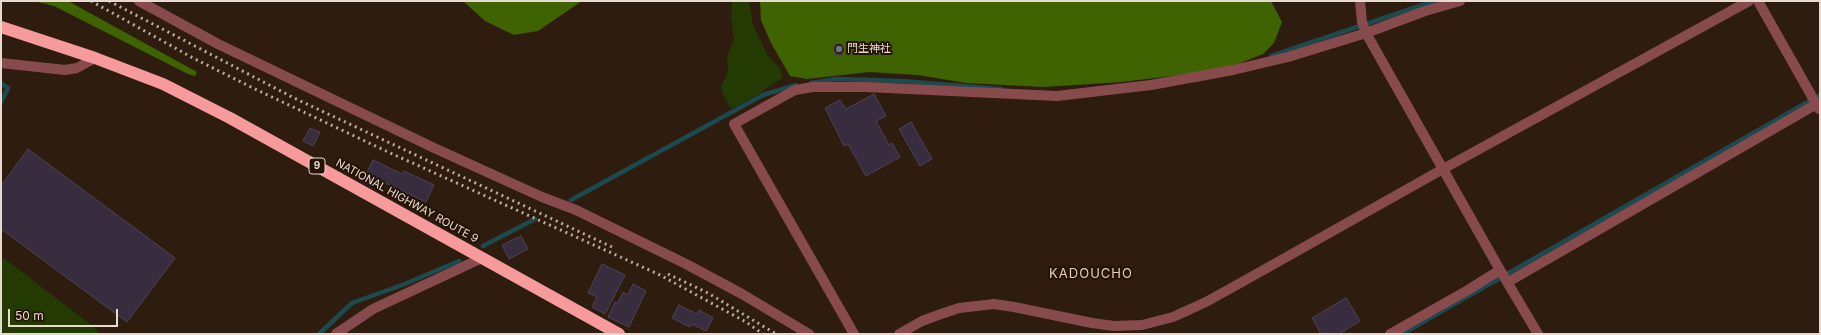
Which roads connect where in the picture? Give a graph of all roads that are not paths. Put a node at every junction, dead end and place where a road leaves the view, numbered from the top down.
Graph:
1 (138, 1) edge
2 (1360, 1) edge
3 (1460, 1) edge
4 (1758, 1) edge
5 (1745, 2) edge
6 (1, 27) edge
7 (1364, 28) junction
8 (96, 58) junction
9 (1, 63) edge
10 (1819, 105) edge
11 (1443, 169) junction
12 (482, 258) junction
13 (1500, 270) junction
14 (1508, 282) junction
15 (336, 334) edge
16 (620, 334) edge
17 (809, 334) edge
18 (854, 334) edge
19 (899, 334) edge
20 (1390, 334) edge
21 (1538, 334) edge

1 - 17 street
2 - 7 street
3 - 7 street
4 - 10 street
5 - 11 street
6 - 8 highway, NATIONAL HIGHWAY ROUTE 9 / 9
7 - 11 street
7 - 18 street
8 - 9 street
8 - 12 highway, NATIONAL HIGHWAY ROUTE 9 / 9
10 - 14 street
11 - 13 street
11 - 19 street
12 - 15 street
12 - 16 highway, NATIONAL HIGHWAY ROUTE 9 / 9
13 - 14 street
13 - 20 street
14 - 21 street

